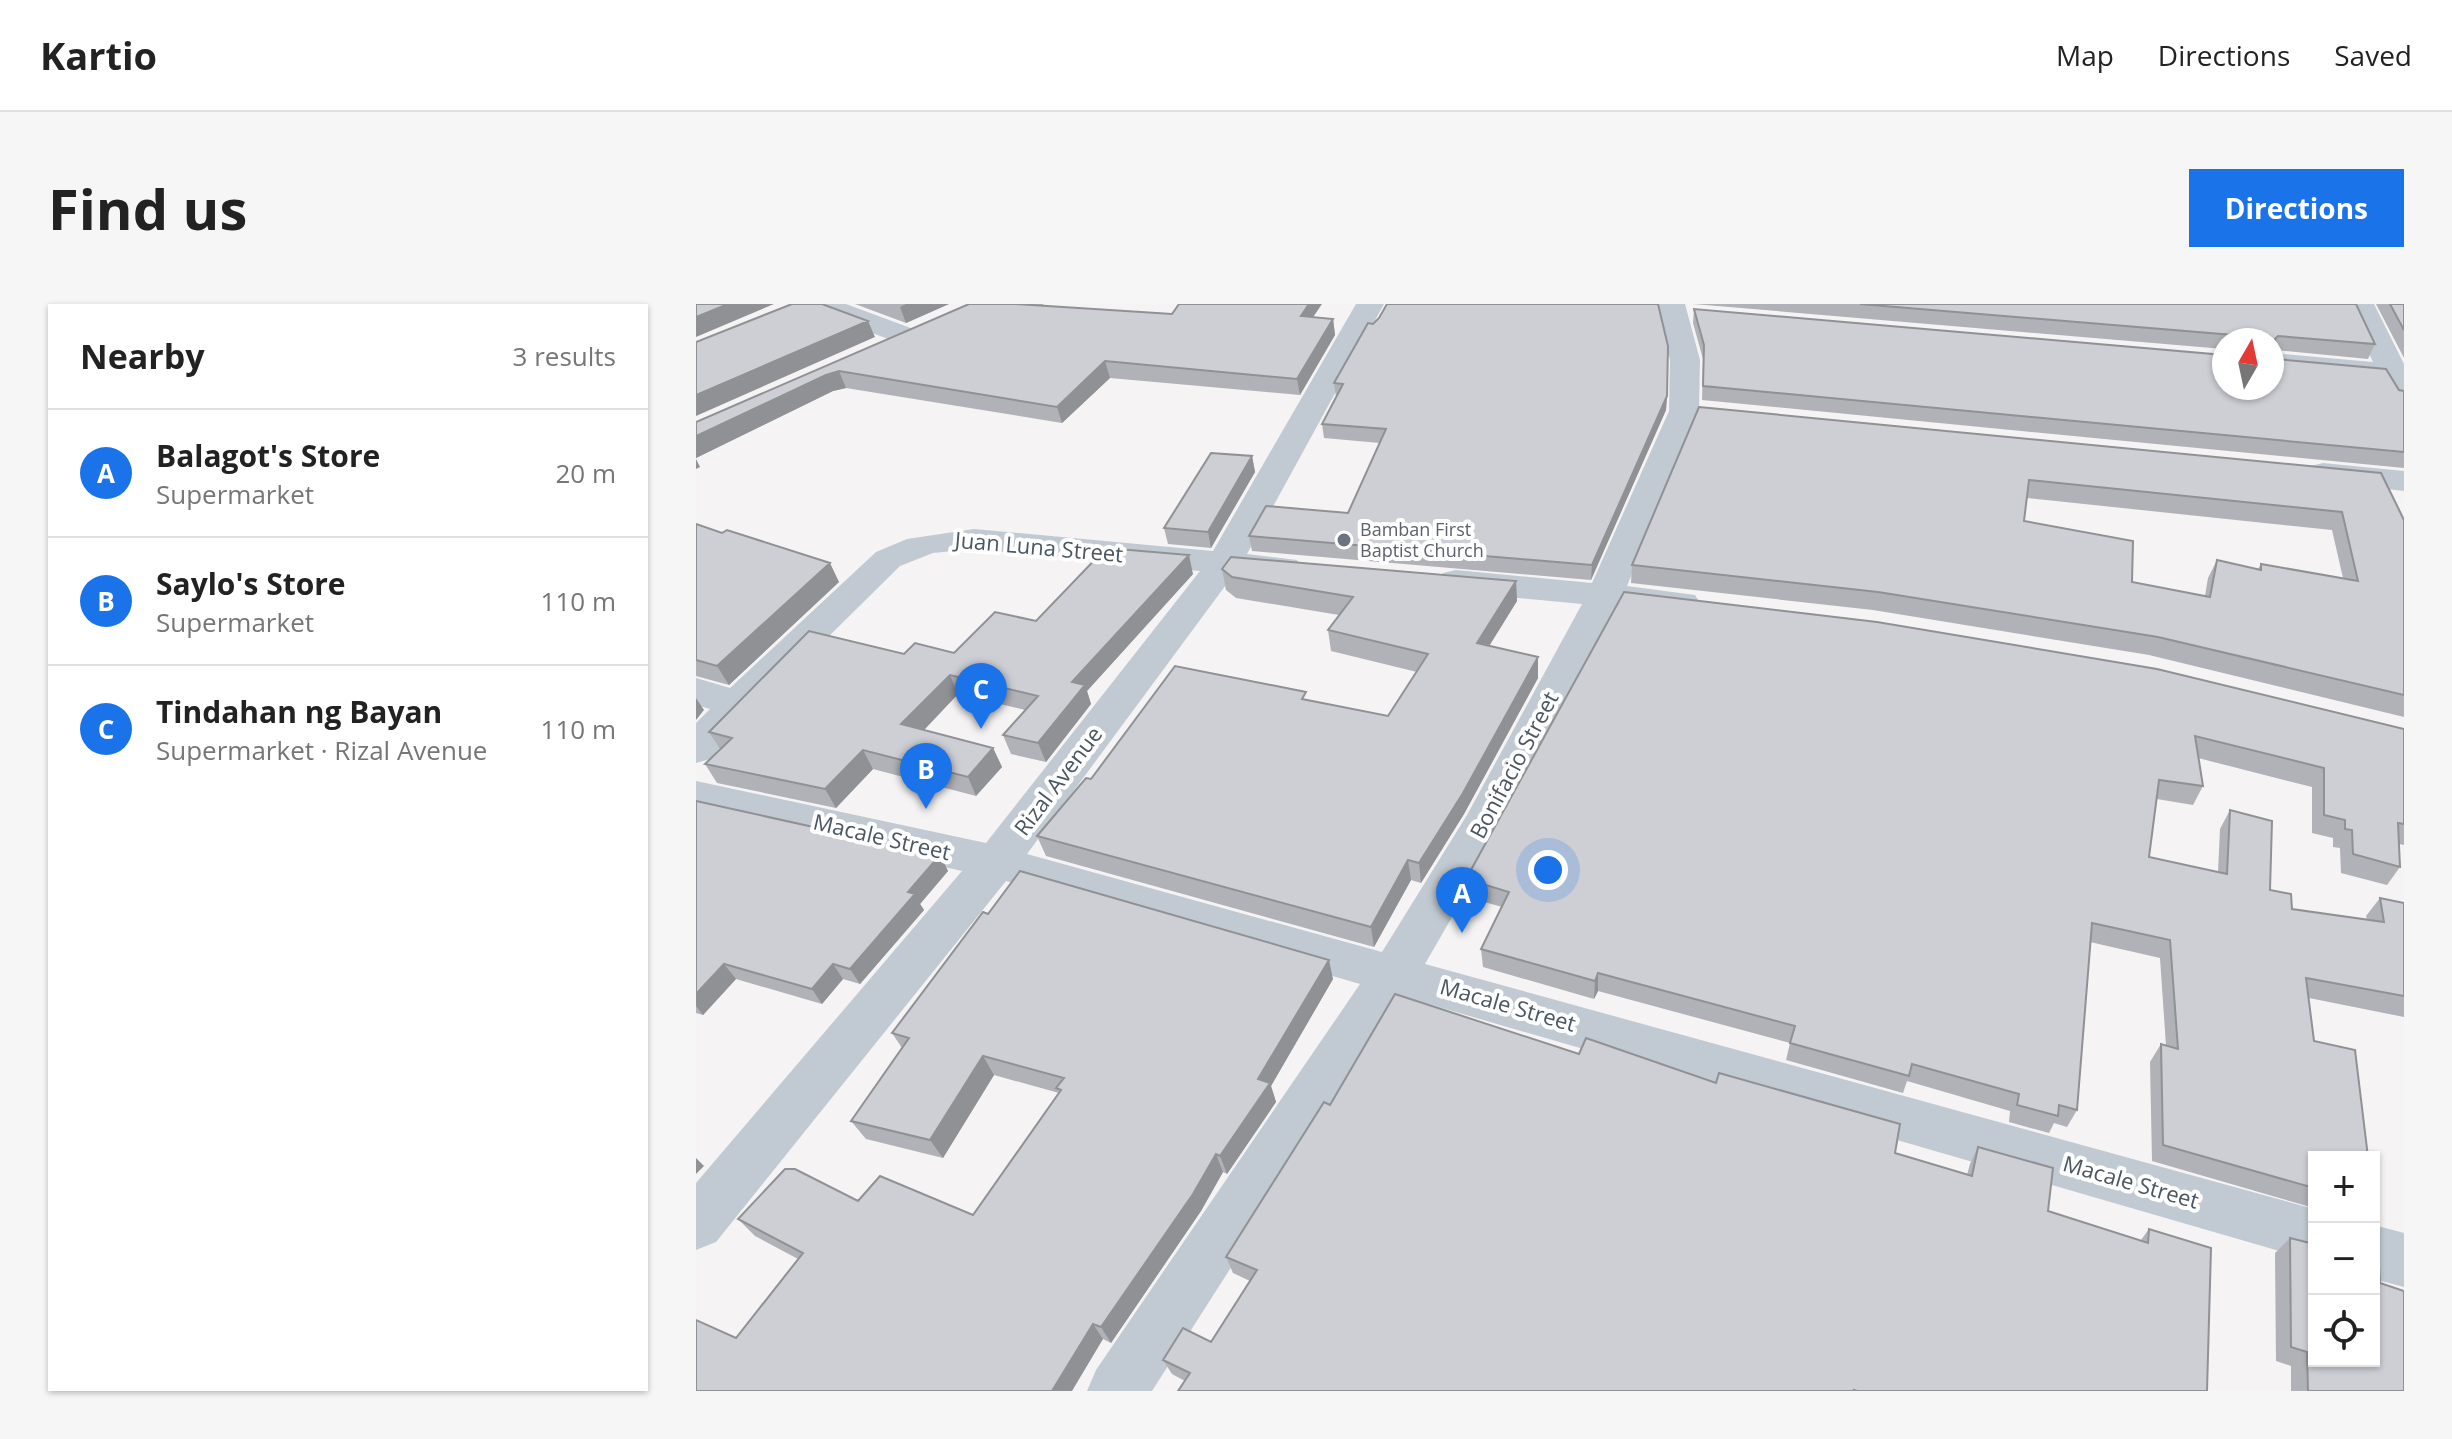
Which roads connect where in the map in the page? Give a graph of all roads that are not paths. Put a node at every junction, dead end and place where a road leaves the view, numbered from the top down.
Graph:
1 (821, 304) edge
2 (1370, 304) edge
3 (2360, 304) edge
4 (1685, 310) edge
5 (864, 355) edge
6 (2284, 364) edge
7 (2400, 381) edge
8 (2294, 470) edge
9 (2404, 481) edge
10 (1224, 563) junction
11 (1316, 570) edge
12 (1422, 578) edge
13 (1605, 595) junction
14 (1715, 607) edge
15 (696, 691) edge
16 (737, 704) junction
17 (696, 749) edge
18 (696, 796) edge
19 (996, 862) junction
20 (1395, 972) junction
21 (696, 1224) edge
22 (2308, 1233) edge
23 (2380, 1254) edge
24 (2404, 1260) edge
25 (1117, 1391) edge

1 - 5 street
2 - 10 street, Rizal Avenue
3 - 7 street
4 - 13 street, Bonifacio Street
6 - 7 street
8 - 9 street
10 - 11 street, Juan Luna Street
10 - 16 street, Juan Luna Street
10 - 19 street, Rizal Avenue
12 - 13 street
13 - 14 street
13 - 20 street, Bonifacio Street
15 - 16 street
16 - 17 street, Juan Luna Street
18 - 19 street, Macale Street
19 - 20 street, Macale Street
19 - 21 street, Rizal Avenue
20 - 22 street, Macale Street
20 - 25 street, Bonifacio Street
23 - 24 street

